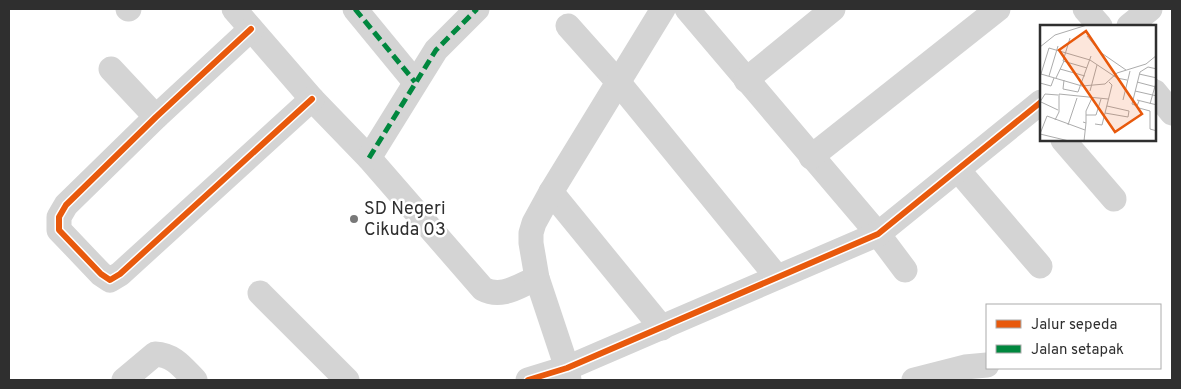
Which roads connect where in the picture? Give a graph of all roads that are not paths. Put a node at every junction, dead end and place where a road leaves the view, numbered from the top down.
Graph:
1 (234, 9) edge
2 (355, 9) edge
3 (477, 9) edge
4 (663, 9) edge
5 (687, 9) edge
6 (833, 9) edge
7 (998, 9) edge
8 (1085, 9) edge
9 (1150, 9) edge
10 (1099, 25) edge
11 (1130, 25) edge
12 (568, 26) dead end
13 (251, 30) junction
14 (111, 70) dead end
15 (746, 80) junction
16 (415, 82) junction
17 (618, 82) junction
18 (1156, 93) edge
19 (312, 99) junction
20 (1039, 108) edge
21 (1172, 113) edge
22 (156, 116) junction
23 (1064, 141) edge
24 (811, 157) junction
25 (369, 158) junction
26 (958, 170) junction
27 (551, 192) junction
28 (1114, 199) dead end
29 (878, 234) junction
30 (1040, 266) dead end
31 (905, 270) dead end
32 (777, 277) junction
33 (537, 278) junction
34 (260, 293) dead end
35 (662, 328) junction
36 (986, 365) edge
37 (568, 374) edge
38 (124, 380) edge
39 (195, 380) edge
40 (347, 380) edge
41 (528, 380) edge
42 (914, 380) edge

1 - 13 street
2 - 16 street
3 - 16 street
4 - 17 street
5 - 15 street
6 - 15 street
7 - 24 street
8 - 10 street
9 - 11 street
12 - 17 street
13 - 19 street
13 - 22 street
14 - 22 street
15 - 24 street
16 - 25 street
17 - 27 street
17 - 32 street
18 - 21 street
19 - 22 street
19 - 25 street
20 - 26 street
23 - 28 street
24 - 29 street
25 - 33 street
26 - 29 street
26 - 30 street
27 - 33 street
27 - 35 street
29 - 31 street
29 - 32 street
32 - 35 street
33 - 37 street
34 - 40 street
35 - 37 street
36 - 42 street
37 - 41 street
38 - 39 street

